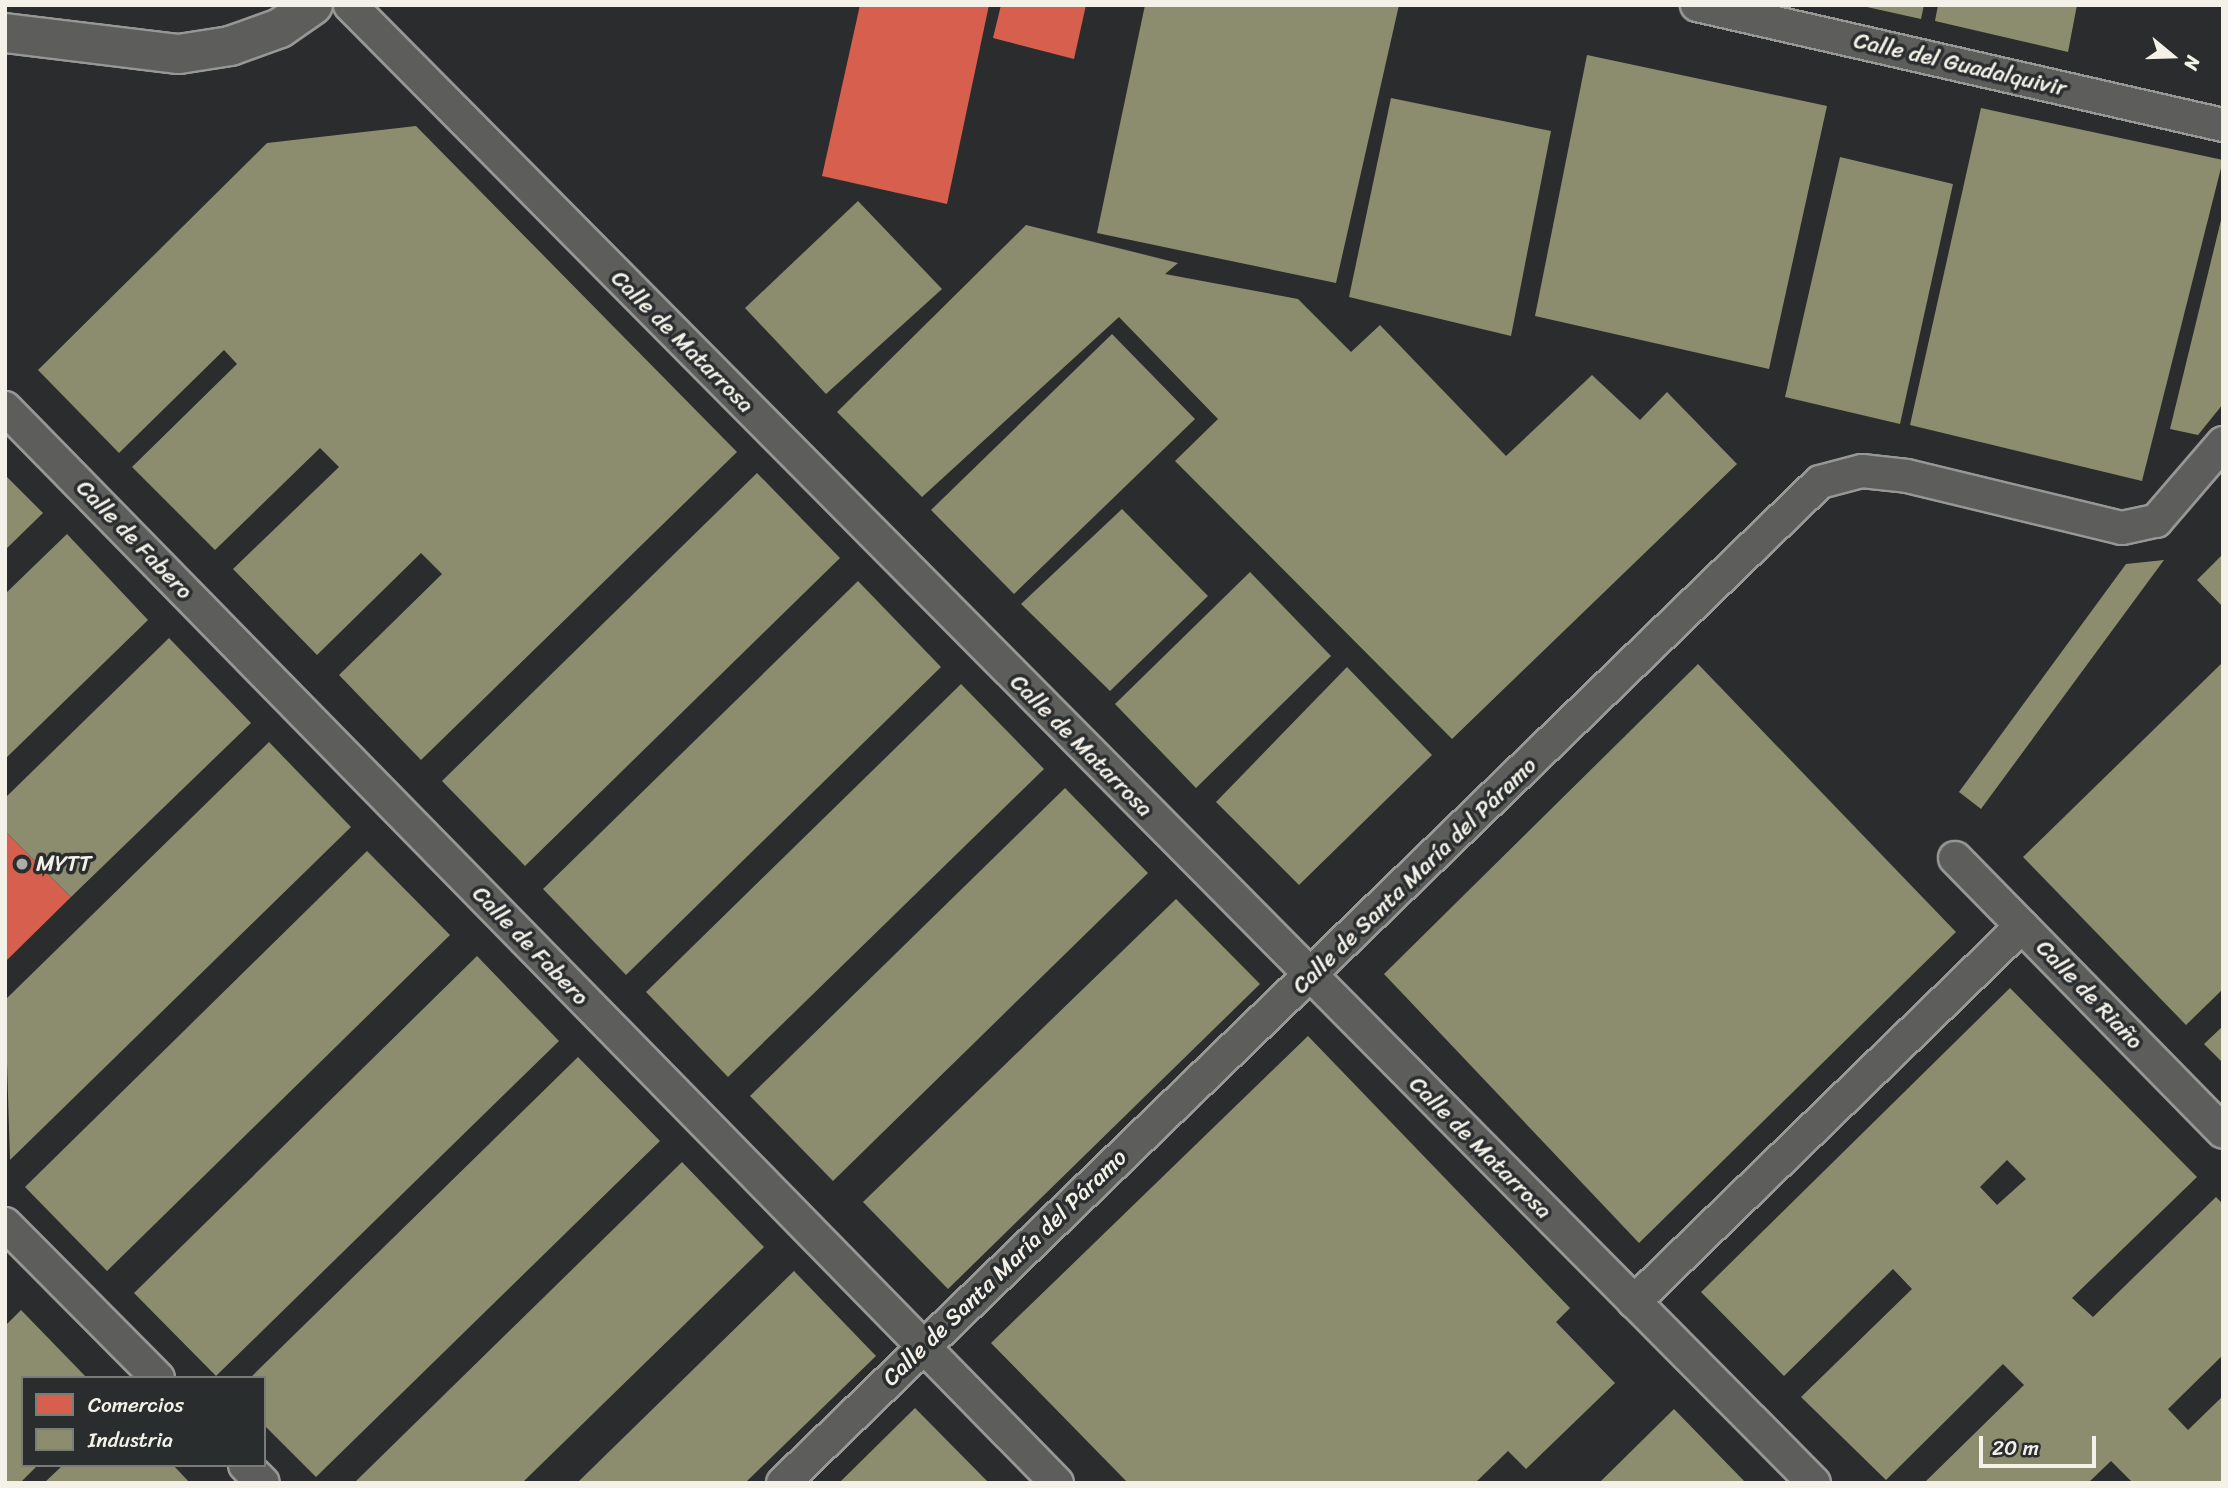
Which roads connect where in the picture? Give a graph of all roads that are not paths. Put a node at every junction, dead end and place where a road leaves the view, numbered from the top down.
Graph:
1 (313, 5) edge
2 (350, 5) edge
3 (1697, 5) edge
4 (5, 33) edge
5 (2223, 125) edge
6 (5, 408) edge
7 (2223, 443) edge
8 (1955, 858) dead end
9 (2022, 926) junction
10 (1311, 978) junction
11 (2223, 1132) edge
12 (5, 1224) edge
13 (1634, 1302) junction
14 (922, 1347) junction
15 (156, 1376) edge
16 (247, 1467) edge
17 (263, 1483) edge
18 (783, 1483) edge
19 (1057, 1483) edge
20 (1814, 1483) edge

1 - 4 street
2 - 10 street, Calle de Matarrosa
3 - 5 street, Calle del Guadalquivir
6 - 14 street, Calle de Fabero
7 - 10 street, Calle de Santa María del Páramo
8 - 9 street, Calle de Riaño
9 - 11 street, Calle de Riaño
9 - 13 street
10 - 13 street, Calle de Matarrosa
10 - 14 street, Calle de Santa María del Páramo
12 - 15 street
13 - 20 street, Calle de Matarrosa
14 - 18 street, Calle de Santa María del Páramo
14 - 19 street, Calle de Fabero
16 - 17 street

